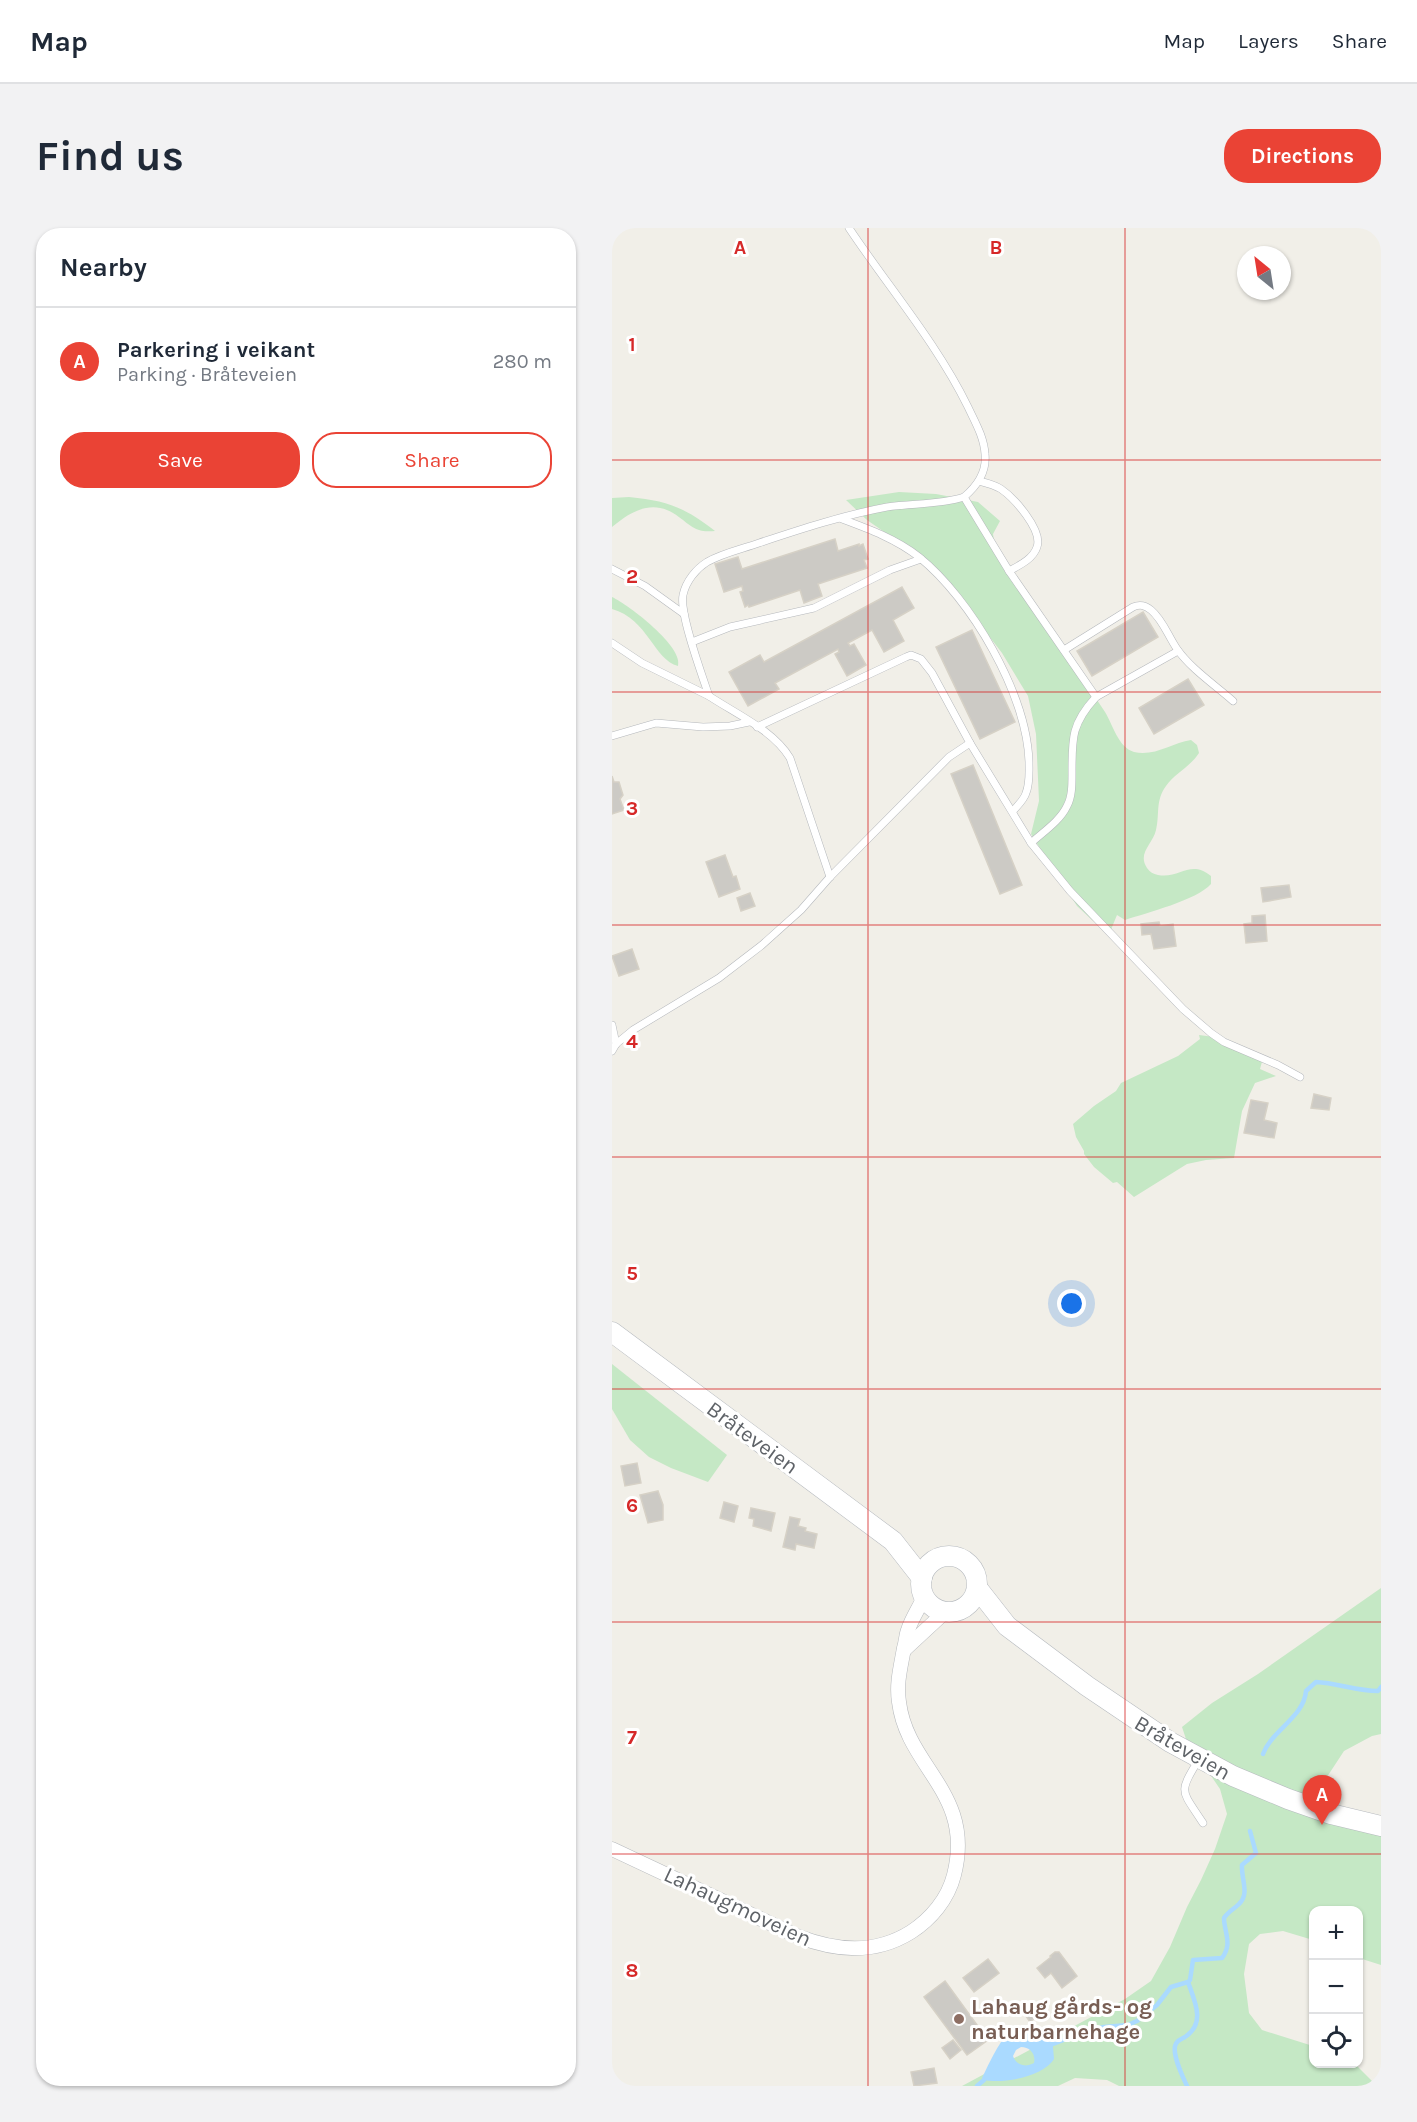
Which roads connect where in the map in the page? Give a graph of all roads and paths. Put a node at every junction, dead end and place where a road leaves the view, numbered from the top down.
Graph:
1 (849, 228) edge
2 (980, 481) junction
3 (964, 497) junction
4 (842, 519) junction
5 (921, 559) junction
6 (612, 569) edge
7 (1009, 571) junction
8 (684, 614) junction
9 (692, 642) junction
10 (612, 643) edge
11 (1064, 650) junction
12 (1178, 651) junction
13 (709, 696) junction
14 (1096, 697) junction
15 (1233, 700) dead end
16 (749, 722) junction
17 (757, 727) junction
18 (612, 736) edge
19 (970, 743) junction
20 (1013, 811) junction
21 (1031, 843) junction
22 (830, 877) junction
23 (612, 1025) edge
24 (614, 1047) edge
25 (1300, 1077) dead end
26 (612, 1332) edge
27 (893, 1541) junction
28 (938, 1558) junction
29 (923, 1587) junction
30 (978, 1589) junction
31 (953, 1611) junction
32 (1006, 1626) junction
33 (904, 1650) junction
34 (1199, 1759) junction
35 (1203, 1823) dead end
36 (1381, 1826) edge
37 (612, 1849) edge

1 - 2 lane
2 - 3 lane
2 - 7 lane
3 - 4 lane
3 - 7 lane
4 - 5 lane
4 - 8 lane
5 - 9 lane
5 - 20 lane
6 - 8 lane
7 - 11 lane
8 - 9 lane
9 - 13 lane
10 - 13 lane
11 - 12 lane
11 - 14 lane
12 - 14 lane
12 - 15 lane
13 - 16 lane
14 - 21 lane
16 - 17 lane
16 - 18 lane
17 - 19 lane
17 - 22 lane
19 - 20 lane
19 - 22 lane
20 - 21 lane
21 - 25 lane
22 - 24 lane
23 - 24 lane
26 - 27 main road, Bråteveien
27 - 28 main road, Bråteveien
27 - 29 main road, Bråteveien
28 - 29 main road
28 - 30 main road
29 - 31 main road
29 - 33 street, Lahaugmoveien
30 - 31 main road
30 - 32 main road, Bråteveien
31 - 32 main road, Bråteveien
31 - 33 street
32 - 34 main road, Bråteveien
33 - 37 street, Lahaugmoveien
34 - 35 lane
34 - 36 main road, Bråteveien

